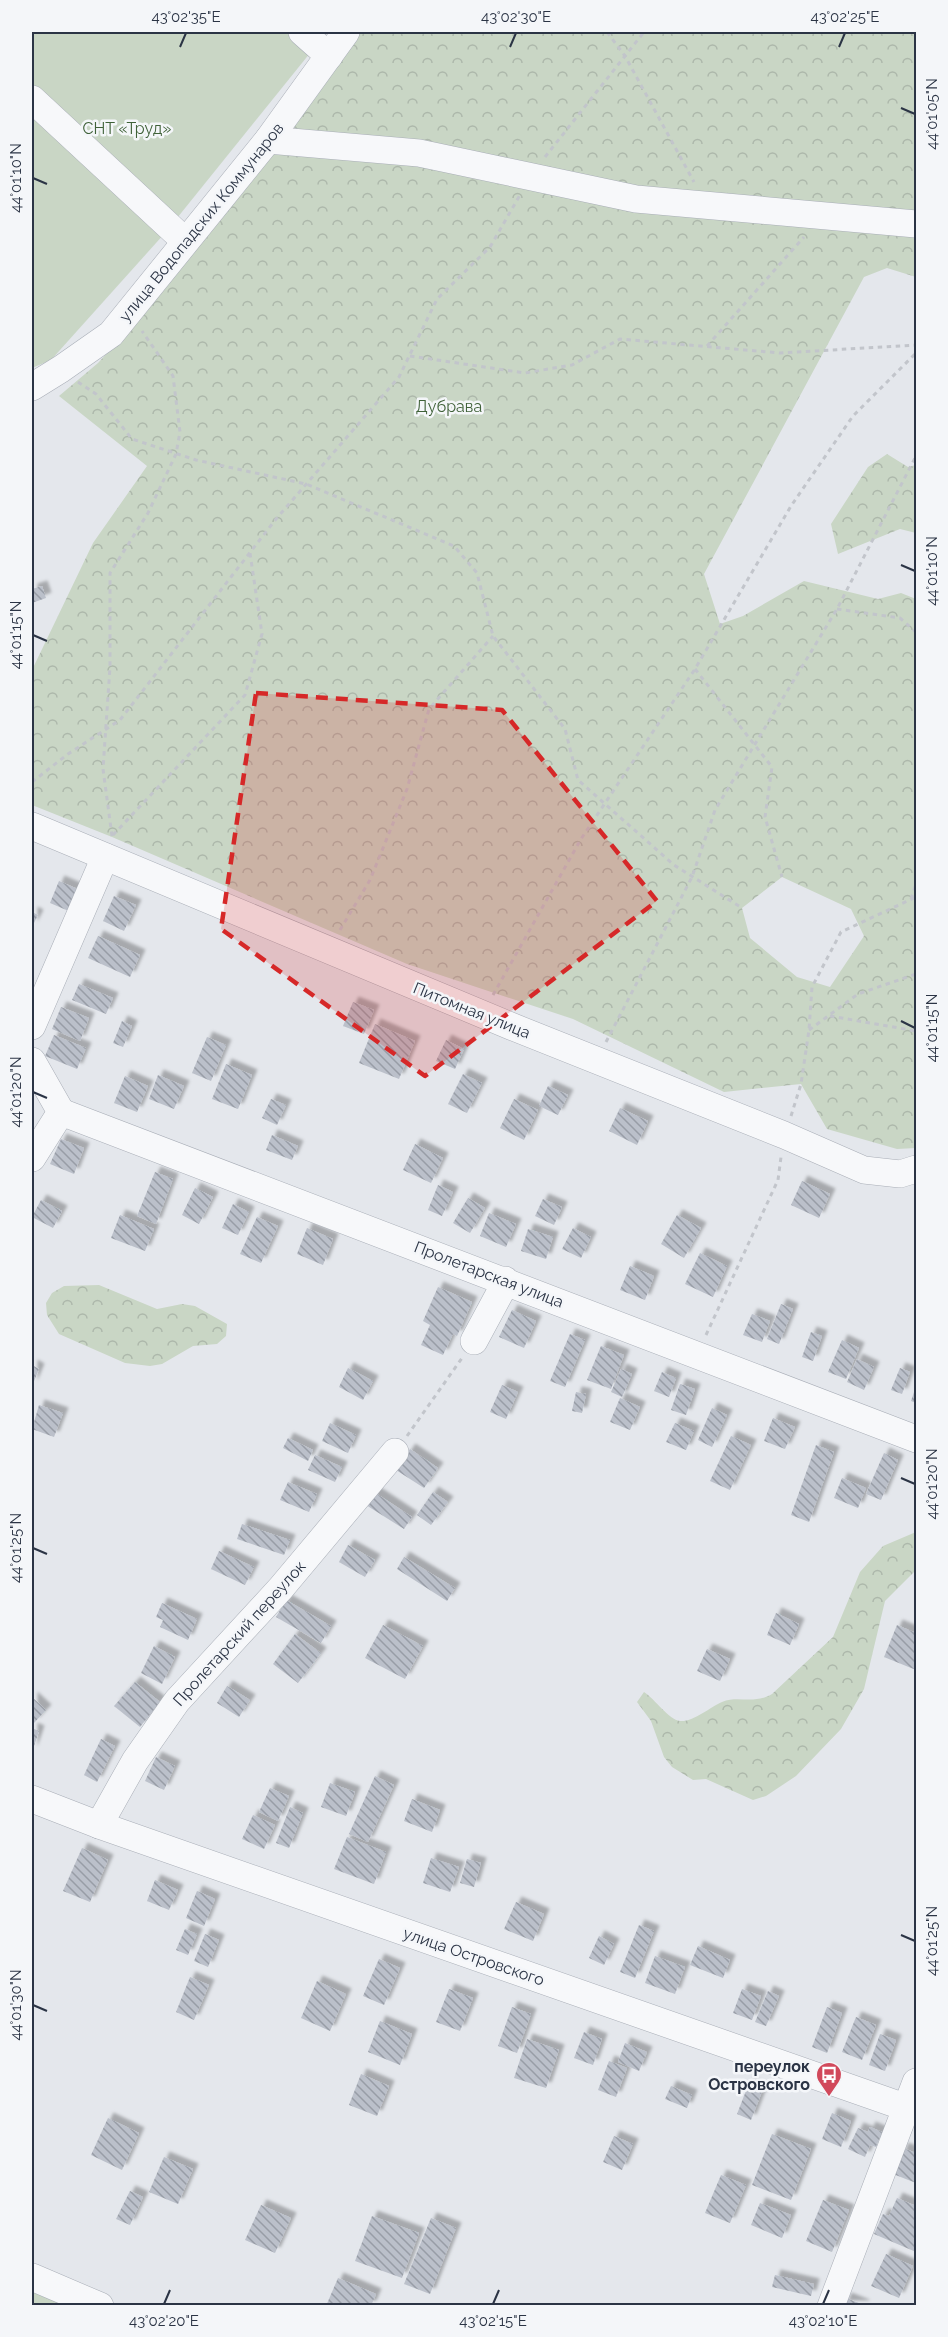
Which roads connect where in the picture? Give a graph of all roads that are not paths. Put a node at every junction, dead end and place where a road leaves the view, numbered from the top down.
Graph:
1 (302, 32) edge
2 (346, 32) edge
3 (328, 56) junction
4 (32, 99) edge
5 (268, 140) junction
6 (916, 224) edge
7 (185, 241) junction
8 (32, 387) edge
9 (32, 826) edge
10 (105, 857) junction
11 (32, 1026) edge
12 (32, 1061) edge
13 (61, 1112) junction
14 (32, 1158) edge
15 (916, 1169) edge
16 (505, 1280) junction
17 (474, 1341) road end
18 (916, 1439) edge
19 (395, 1452) road end
20 (32, 1799) edge
21 (99, 1825) junction
22 (916, 2082) edge
23 (911, 2109) edge
24 (32, 2277) edge
25 (100, 2306) edge
26 (831, 2306) edge

1 - 3 street
2 - 3 street, улица Водопадских Коммунаров
3 - 5 street, улица Водопадских Коммунаров
4 - 7 street
5 - 6 street
5 - 7 street, улица Водопадских Коммунаров
7 - 8 street, улица Водопадских Коммунаров
9 - 10 street, Питомная улица
10 - 11 street
10 - 15 street, Питомная улица
12 - 13 street
13 - 14 street
13 - 16 street, Пролетарская улица
16 - 17 street
16 - 18 street, Пролетарская улица
19 - 21 street, Пролетарский переулок
20 - 21 street, улица Островского
21 - 23 street, улица Островского
22 - 23 street
23 - 26 street
24 - 25 street

